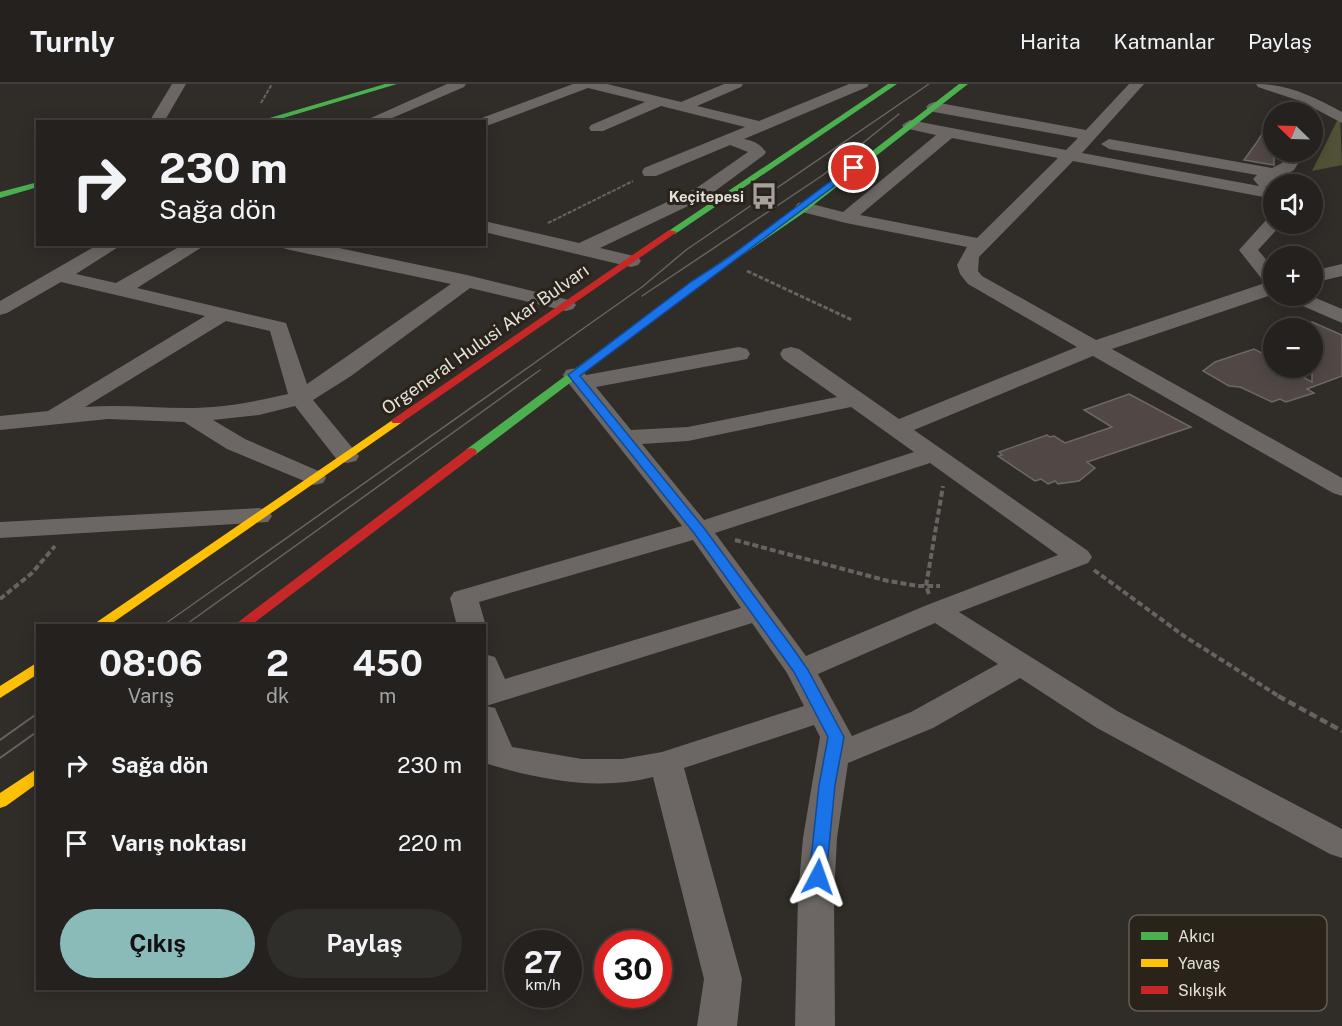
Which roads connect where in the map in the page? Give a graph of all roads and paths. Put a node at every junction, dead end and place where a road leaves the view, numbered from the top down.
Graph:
1 (179, 84) edge
2 (393, 84) edge
3 (459, 84) edge
4 (587, 84) edge
5 (736, 84) edge
6 (862, 84) edge
7 (893, 84) edge
8 (964, 84) edge
9 (1137, 84) edge
10 (1263, 84) edge
11 (1305, 98) junction
12 (659, 102) junction
13 (1342, 103) edge
14 (682, 107) junction
15 (928, 111) junction
16 (1342, 118) edge
17 (157, 120) edge
18 (267, 120) edge
19 (374, 120) edge
20 (486, 121) edge
21 (910, 125) junction
22 (759, 126) junction
23 (597, 128) dead end
24 (948, 133) junction
25 (728, 139) junction
26 (1081, 144) junction
27 (1291, 162) edge
28 (650, 172) joint
29 (1274, 173) joint
30 (36, 185) edge
31 (0, 195) edge
32 (1263, 195) edge
33 (804, 207) junction
34 (846, 218) junction
35 (486, 226) edge
36 (1263, 234) edge
37 (525, 235) junction
38 (981, 244) junction
39 (111, 246) edge
40 (195, 246) edge
41 (300, 246) edge
42 (582, 249) junction
43 (631, 261) junction
44 (729, 262) junction
45 (1263, 268) edge
46 (1342, 270) edge
47 (1323, 274) edge
48 (59, 276) junction
49 (467, 281) junction
50 (119, 290) junction
51 (1263, 291) edge
52 (566, 305) junction
53 (1318, 306) edge
54 (0, 309) edge
55 (223, 314) junction
56 (1342, 317) edge
57 (852, 320) dead end
58 (1095, 347) junction
59 (739, 354) dead end
60 (791, 354) dead end
61 (577, 379) junction
62 (300, 398) junction
63 (857, 399) junction
64 (189, 415) junction
65 (52, 418) junction
66 (0, 423) edge
67 (898, 428) junction
68 (626, 438) junction
69 (346, 456) junction
70 (940, 458) junction
71 (314, 478) junction
72 (1342, 488) edge
73 (259, 516) junction
74 (65, 526) junction
75 (0, 530) edge
76 (699, 530) junction
77 (1078, 557) junction
78 (0, 599) edge
79 (936, 611) junction
80 (759, 612) junction
81 (101, 624) edge
82 (243, 624) edge
83 (471, 624) edge
84 (1020, 664) junction
85 (36, 668) edge
86 (486, 669) edge
87 (801, 670) junction
88 (486, 685) edge
89 (0, 693) edge
90 (486, 695) edge
91 (823, 711) junction
92 (486, 721) edge
93 (1342, 732) edge
94 (832, 757) junction
95 (666, 762) junction
96 (36, 775) edge
97 (0, 802) edge
98 (1342, 845) edge
99 (717, 1026) edge
100 (815, 1026) edge

1 - 17 street
2 - 18 main road
3 - 19 street
4 - 12 street
4 - 20 street
5 - 14 street
6 - 22 street
7 - 43 main road, Orgeneral Hulusi Akar Bulvarı
8 - 15 main road
9 - 26 street
10 - 11 street
11 - 13 street
11 - 16 street
12 - 14 street
12 - 23 street
14 - 22 street
15 - 21 main road
15 - 26 street
21 - 24 street
21 - 33 main road
22 - 25 street
24 - 26 street
24 - 34 street
25 - 28 street
25 - 42 street
26 - 29 street
26 - 32 street
26 - 38 street
27 - 29 street
28 - 37 path
30 - 31 main road
33 - 34 street
33 - 44 main road
34 - 38 street
35 - 37 street
36 - 45 street
37 - 42 street
38 - 58 street
39 - 48 street
40 - 50 street
41 - 49 street
42 - 43 street
43 - 52 main road, Orgeneral Hulusi Akar Bulvarı
44 - 57 path
44 - 61 main road
46 - 47 street
48 - 50 street
48 - 54 street
49 - 52 street
49 - 62 street
50 - 55 street
51 - 58 street
52 - 69 main road, Orgeneral Hulusi Akar Bulvarı
53 - 56 street
55 - 62 street
55 - 65 street
58 - 67 street
58 - 72 street
59 - 61 street
60 - 63 street
61 - 68 street
61 - 82 main road
62 - 64 street
62 - 69 street
63 - 67 street
63 - 68 street
64 - 65 street
64 - 71 street
65 - 66 street
67 - 70 street
68 - 76 street
69 - 71 main road, Orgeneral Hulusi Akar Bulvarı
70 - 76 street
70 - 76 path
70 - 77 street
71 - 73 main road, Orgeneral Hulusi Akar Bulvarı
73 - 74 street
73 - 81 main road, Orgeneral Hulusi Akar Bulvarı
74 - 75 street
74 - 78 path
76 - 80 street
76 - 83 street
77 - 79 street
77 - 93 path
79 - 84 street
79 - 87 street
80 - 87 street
80 - 90 street
84 - 94 street
84 - 98 street
85 - 89 main road
86 - 88 street
87 - 91 street
91 - 94 street
91 - 95 street
92 - 95 street
94 - 100 street
95 - 99 street
96 - 97 main road

